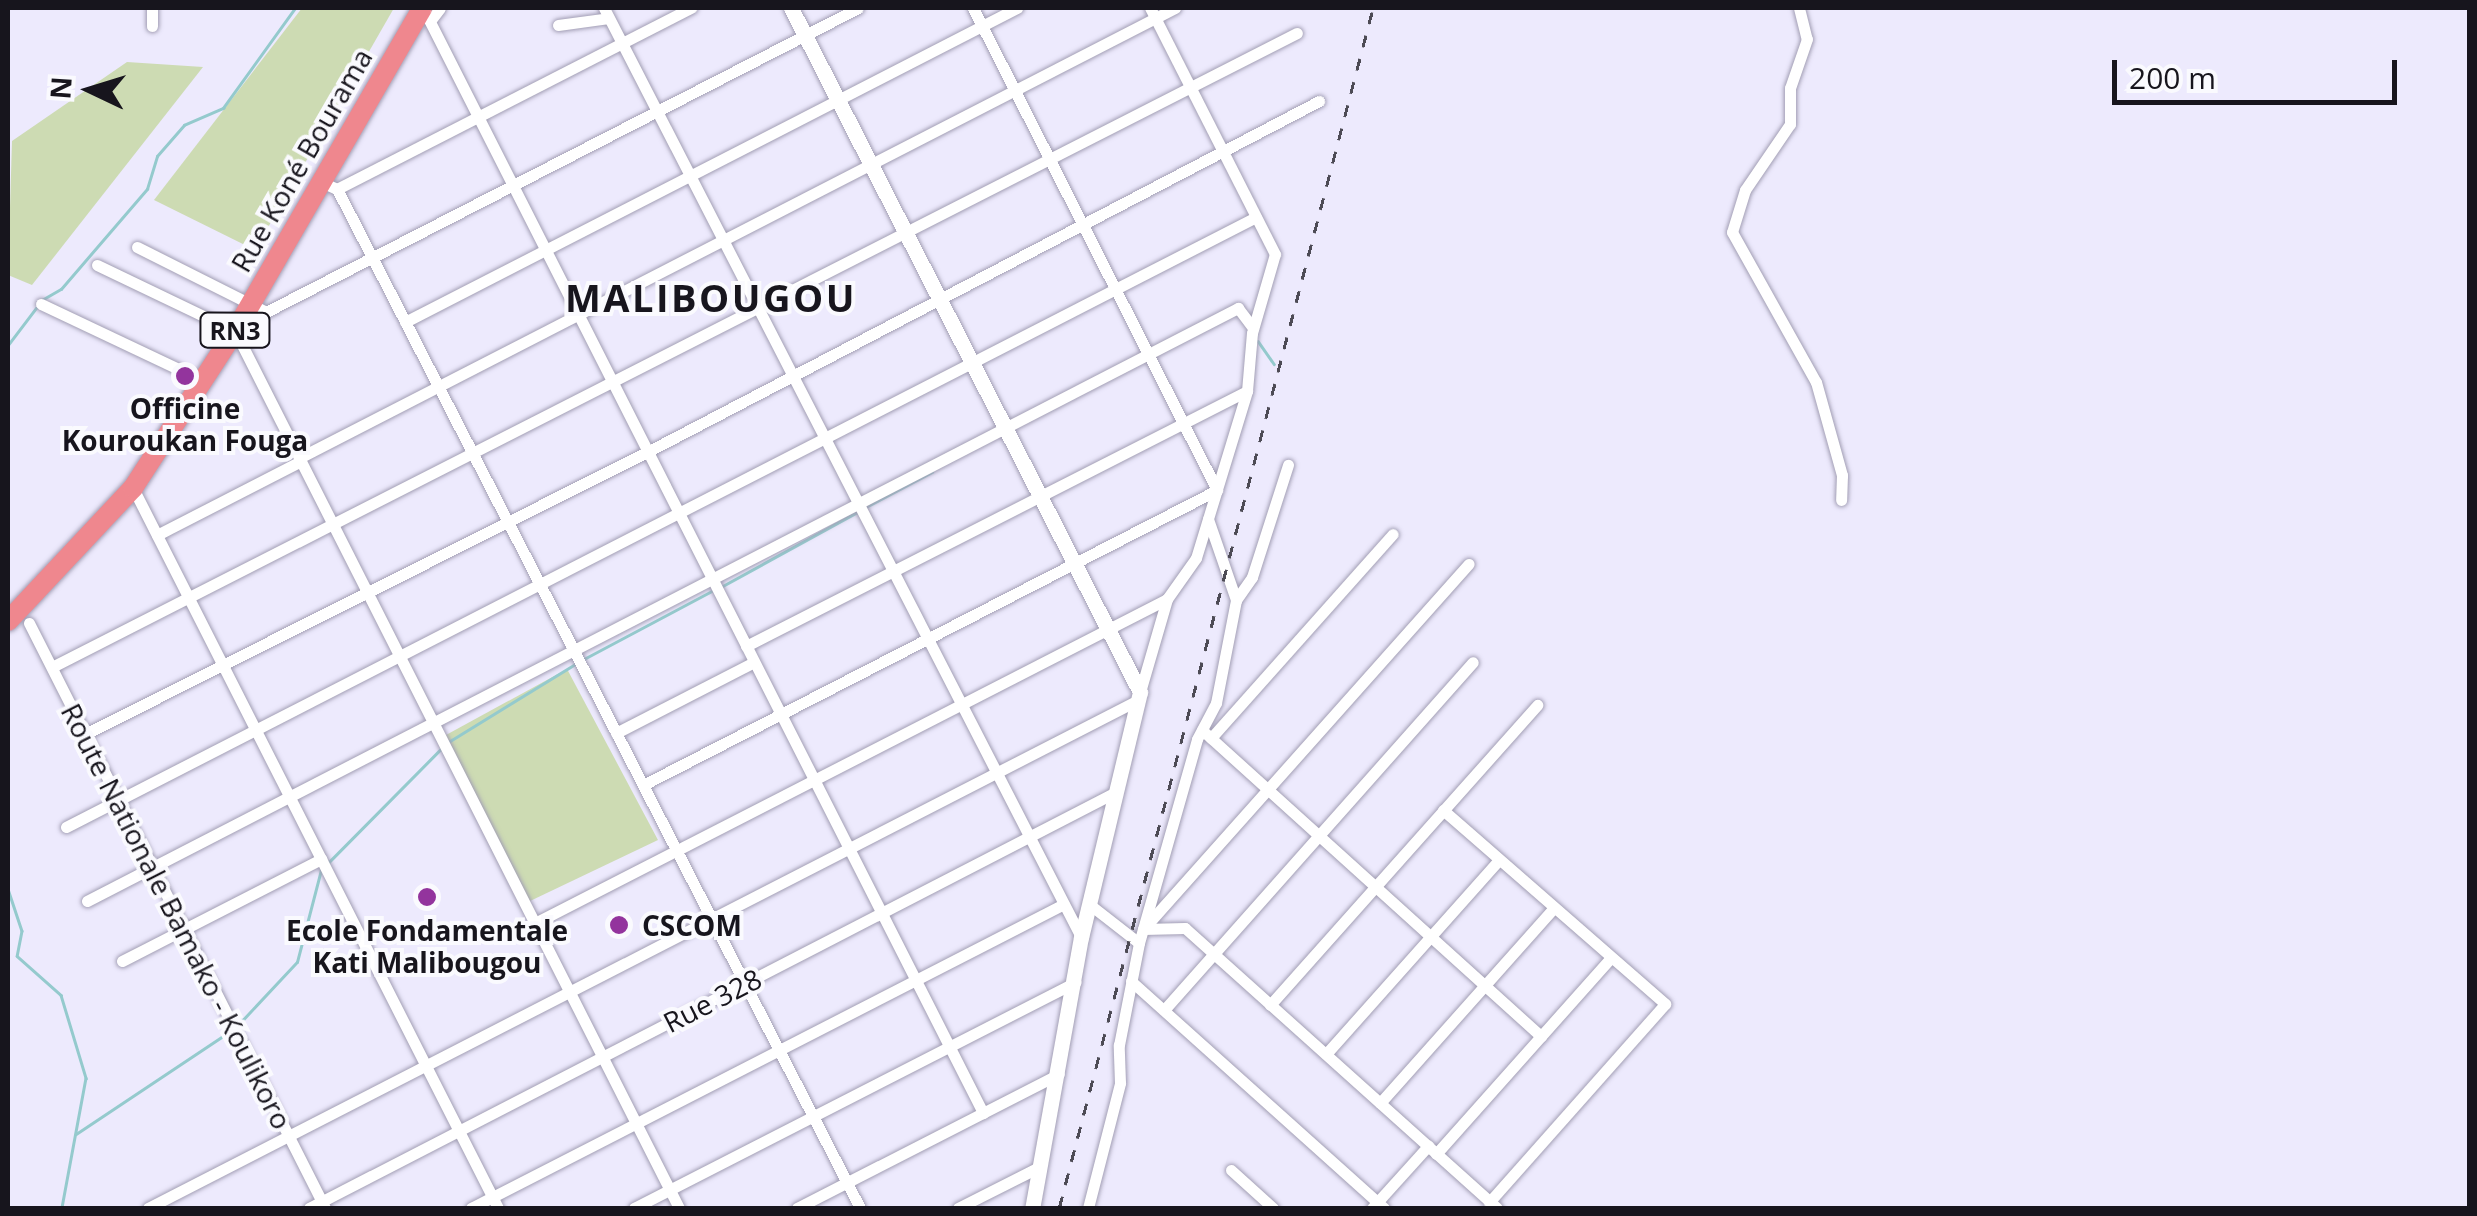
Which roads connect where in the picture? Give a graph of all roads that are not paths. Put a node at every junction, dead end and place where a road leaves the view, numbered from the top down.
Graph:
1 (152, 8) edge
2 (440, 8) edge
3 (691, 8) edge
4 (791, 8) edge
5 (858, 8) edge
6 (973, 8) edge
7 (1017, 8) edge
8 (1176, 8) edge
9 (1799, 8) edge
10 (425, 12) edge
11 (606, 13) edge
12 (1153, 13) edge
13 (558, 25) dead end
14 (152, 26) dead end
15 (982, 26) junction
16 (1297, 33) dead end
17 (807, 34) junction
18 (622, 42) junction
19 (1190, 88) junction
20 (1014, 90) junction
21 (840, 98) junction
22 (1319, 101) dead end
23 (657, 111) junction
24 (478, 116) junction
25 (1222, 150) junction
26 (1050, 160) junction
27 (873, 163) junction
28 (690, 175) junction
29 (328, 185) junction
30 (513, 185) junction
31 (1256, 217) junction
32 (1082, 223) junction
33 (908, 232) junction
34 (723, 240) junction
35 (136, 247) dead end
36 (546, 250) junction
37 (372, 257) junction
38 (97, 265) dead end
39 (1115, 289) junction
40 (940, 296) junction
41 (250, 302) junction
42 (41, 304) dead end
43 (759, 309) junction
44 (578, 314) junction
45 (405, 322) junction
46 (1253, 328) junction
47 (235, 330) junction
48 (1149, 356) junction
49 (974, 362) junction
50 (794, 376) junction
51 (204, 381) junction
52 (614, 384) junction
53 (440, 390) junction
54 (1247, 391) junction
55 (1182, 422) junction
56 (1007, 429) junction
57 (825, 438) junction
58 (649, 451) junction
59 (474, 456) junction
60 (300, 459) junction
61 (1288, 465) dead end
62 (133, 488) junction
63 (1217, 490) junction
64 (1041, 495) junction
65 (1841, 500) dead end
66 (859, 505) junction
67 (683, 516) junction
68 (506, 518) junction
69 (1208, 519) junction
70 (334, 527) junction
71 (1393, 534) dead end
72 (157, 535) junction
73 (1075, 563) junction
74 (1468, 564) dead end
75 (893, 571) junction
76 (713, 580) junction
77 (540, 584) junction
78 (366, 590) junction
79 (1167, 599) junction
80 (1236, 600) junction
81 (190, 601) junction
82 (8, 621) edge
83 (29, 623) dead end
84 (1108, 629) junction
85 (928, 638) junction
86 (746, 646) junction
87 (574, 651) junction
88 (400, 656) junction
89 (754, 662) junction
90 (1473, 662) dead end
91 (222, 664) junction
92 (52, 668) junction
93 (1139, 696) junction
94 (962, 704) junction
95 (1537, 705) dead end
96 (781, 714) junction
97 (434, 723) junction
98 (256, 730) junction
99 (616, 733) junction
100 (86, 734) junction
101 (1206, 734) junction
102 (997, 773) junction
103 (814, 780) junction
104 (643, 785) junction
105 (1268, 790) junction
106 (1116, 792) junction
107 (290, 797) junction
108 (119, 800) junction
109 (1443, 810) junction
110 (66, 827) dead end
111 (1029, 836) junction
112 (1319, 836) junction
113 (849, 849) junction
114 (677, 850) junction
115 (321, 859) junction
116 (1499, 860) junction
117 (153, 868) junction
118 (1375, 886) junction
119 (87, 902) dead end
120 (1064, 904) junction
121 (1089, 904) junction
122 (1553, 910) junction
123 (881, 913) junction
124 (712, 919) junction
125 (535, 924) junction
126 (1144, 929) junction
127 (184, 930) junction
128 (1431, 936) junction
129 (1081, 937) junction
130 (1139, 944) junction
131 (1214, 954) junction
132 (1609, 960) junction
133 (122, 961) dead end
134 (916, 980) junction
135 (1132, 981) junction
136 (1075, 982) junction
137 (745, 983) junction
138 (1485, 986) junction
139 (570, 992) junction
140 (1270, 1004) junction
141 (1164, 1010) junction
142 (1541, 1036) junction
143 (949, 1047) junction
144 (779, 1050) junction
145 (1326, 1054) junction
146 (602, 1057) junction
147 (426, 1066) junction
148 (1059, 1074) junction
149 (1380, 1104) junction
150 (983, 1113) junction
151 (813, 1116) junction
152 (636, 1124) junction
153 (458, 1131) junction
154 (288, 1137) junction
155 (1432, 1150) junction
156 (1040, 1167) junction
157 (1231, 1170) dead end
158 (847, 1183) junction
159 (670, 1190) junction
160 (495, 1203) edge
161 (323, 1205) edge
162 (1493, 1205) edge
163 (1378, 1206) edge
164 (148, 1208) edge
165 (309, 1208) edge
166 (471, 1208) edge
167 (634, 1208) edge
168 (680, 1208) edge
169 (797, 1208) edge
170 (860, 1208) edge
171 (958, 1208) edge
172 (1032, 1208) edge
173 (1088, 1208) edge
174 (1272, 1208) edge

1 - 14 street
2 - 10 street
3 - 18 street
4 - 17 street
5 - 17 street
6 - 15 street
7 - 15 street
8 - 12 street
9 - 65 street
10 - 24 street
10 - 29 highway, Rue Koné Bourama / RN3
11 - 13 street
11 - 18 street
12 - 19 street
12 - 20 street
15 - 20 street
15 - 21 street
16 - 19 street
17 - 21 street
17 - 23 street
18 - 23 street
18 - 24 street
19 - 25 street
19 - 26 street
20 - 26 street
20 - 27 street
21 - 27 street
21 - 28 street
22 - 25 street
23 - 28 street
23 - 30 street
24 - 29 street
24 - 30 street
25 - 31 street
25 - 32 street
26 - 32 street
26 - 33 street
27 - 33 street
27 - 34 street
28 - 34 street
28 - 36 street
29 - 37 street
29 - 41 highway, Rue Koné Bourama / RN3
30 - 36 street
30 - 37 street
31 - 39 street
31 - 46 street
32 - 39 street
32 - 40 street
33 - 40 street
33 - 43 street
34 - 43 street
34 - 44 street
35 - 41 street
36 - 44 street
36 - 45 street
37 - 41 street
37 - 45 street
38 - 47 street
39 - 48 street
39 - 49 street
40 - 49 street
40 - 50 street
41 - 47 highway, Rue Koné Bourama / RN3
42 - 51 street
43 - 50 street
43 - 52 street
44 - 52 street
44 - 53 street
45 - 53 street
46 - 48 street
46 - 54 street
47 - 51 highway, Rue Koné Bourama / RN3
47 - 60 street
48 - 55 street
48 - 56 street
49 - 56 street
49 - 57 street
50 - 57 street
50 - 58 street
51 - 62 highway, Rue Koné Bourama / RN3
52 - 58 street
52 - 59 street
53 - 59 street
53 - 60 street
54 - 55 street
54 - 63 street
55 - 63 street
55 - 64 street
56 - 64 street
56 - 66 street
57 - 66 street
57 - 67 street
58 - 67 street
58 - 68 street
59 - 68 street
59 - 70 street
60 - 70 street
60 - 72 street
61 - 80 street
62 - 72 street
62 - 82 highway, Rue Koné Bourama / RN3
63 - 69 street
63 - 73 street
64 - 73 street
64 - 75 street
66 - 75 street
66 - 76 street
67 - 76 street
67 - 77 street
68 - 77 street
68 - 78 street
69 - 79 street
69 - 80 street
70 - 78 street
70 - 81 street
71 - 101 street
72 - 81 street
73 - 84 street
73 - 85 street
74 - 105 street
75 - 85 street
75 - 86 street
76 - 86 street
76 - 87 street
77 - 87 street
77 - 88 street
78 - 88 street
78 - 91 street
79 - 84 street
79 - 93 street
80 - 101 street
81 - 91 street
81 - 92 street
83 - 92 street, Route Nationale Bamako - Koulikoro
84 - 93 street
84 - 94 street
85 - 94 street
85 - 96 street
86 - 89 street
87 - 97 street
87 - 99 street
88 - 97 street
88 - 98 street
89 - 96 street
89 - 99 street
90 - 112 street
91 - 98 street
91 - 100 street
92 - 100 street, Route Nationale Bamako - Koulikoro
93 - 102 street
93 - 106 street
94 - 102 street
94 - 103 street
95 - 109 street
96 - 103 street
96 - 104 street
97 - 107 street
97 - 125 street
98 - 107 street
98 - 108 street
99 - 104 street
100 - 108 street, Route Nationale Bamako - Koulikoro
101 - 105 street
101 - 126 street
102 - 111 street
102 - 113 street
103 - 113 street
103 - 114 street
104 - 114 street
105 - 112 street
105 - 126 street
106 - 111 street, Rue 328
106 - 121 street
107 - 115 street
107 - 117 street
108 - 110 street
108 - 117 street, Route Nationale Bamako - Koulikoro
109 - 116 street
109 - 118 street
111 - 120 street
111 - 123 street, Rue 328
112 - 118 street
112 - 131 street
113 - 123 street
113 - 124 street
114 - 124 street
114 - 125 street
115 - 127 street
115 - 147 street
116 - 122 street
116 - 128 street
117 - 119 street
117 - 127 street, Route Nationale Bamako - Koulikoro
118 - 128 street
118 - 140 street
120 - 129 street
120 - 134 street
121 - 129 street
121 - 130 street
122 - 132 street
122 - 138 street
123 - 134 street
123 - 137 street, Rue 328
124 - 137 street
124 - 139 street
125 - 139 street
126 - 130 street
126 - 131 street
127 - 133 street
127 - 154 street, Route Nationale Bamako - Koulikoro
128 - 138 street
128 - 145 street
129 - 136 street
130 - 135 street
131 - 140 street
131 - 141 street
132 - 142 street
132 - 162 street
134 - 143 street
134 - 144 street
135 - 141 street
135 - 173 street
136 - 143 street
136 - 148 street
137 - 144 street
137 - 146 street, Rue 328
138 - 142 street
138 - 149 street
139 - 146 street
139 - 147 street
140 - 145 street
141 - 163 street
142 - 155 street
143 - 150 street
143 - 151 street
144 - 151 street
144 - 152 street
145 - 149 street
146 - 152 street
146 - 153 street, Rue 328
147 - 153 street
147 - 154 street
148 - 150 street
148 - 156 street
149 - 155 street
150 - 158 street
151 - 158 street
151 - 159 street
152 - 159 street
152 - 160 street
153 - 160 street
153 - 161 street, Rue 328
154 - 161 street, Route Nationale Bamako - Koulikoro
154 - 164 street
155 - 162 street
155 - 163 street
156 - 171 street
156 - 172 street
157 - 174 street
158 - 169 street
158 - 170 street
159 - 167 street
159 - 168 street
160 - 166 street
161 - 165 street, Rue 328

